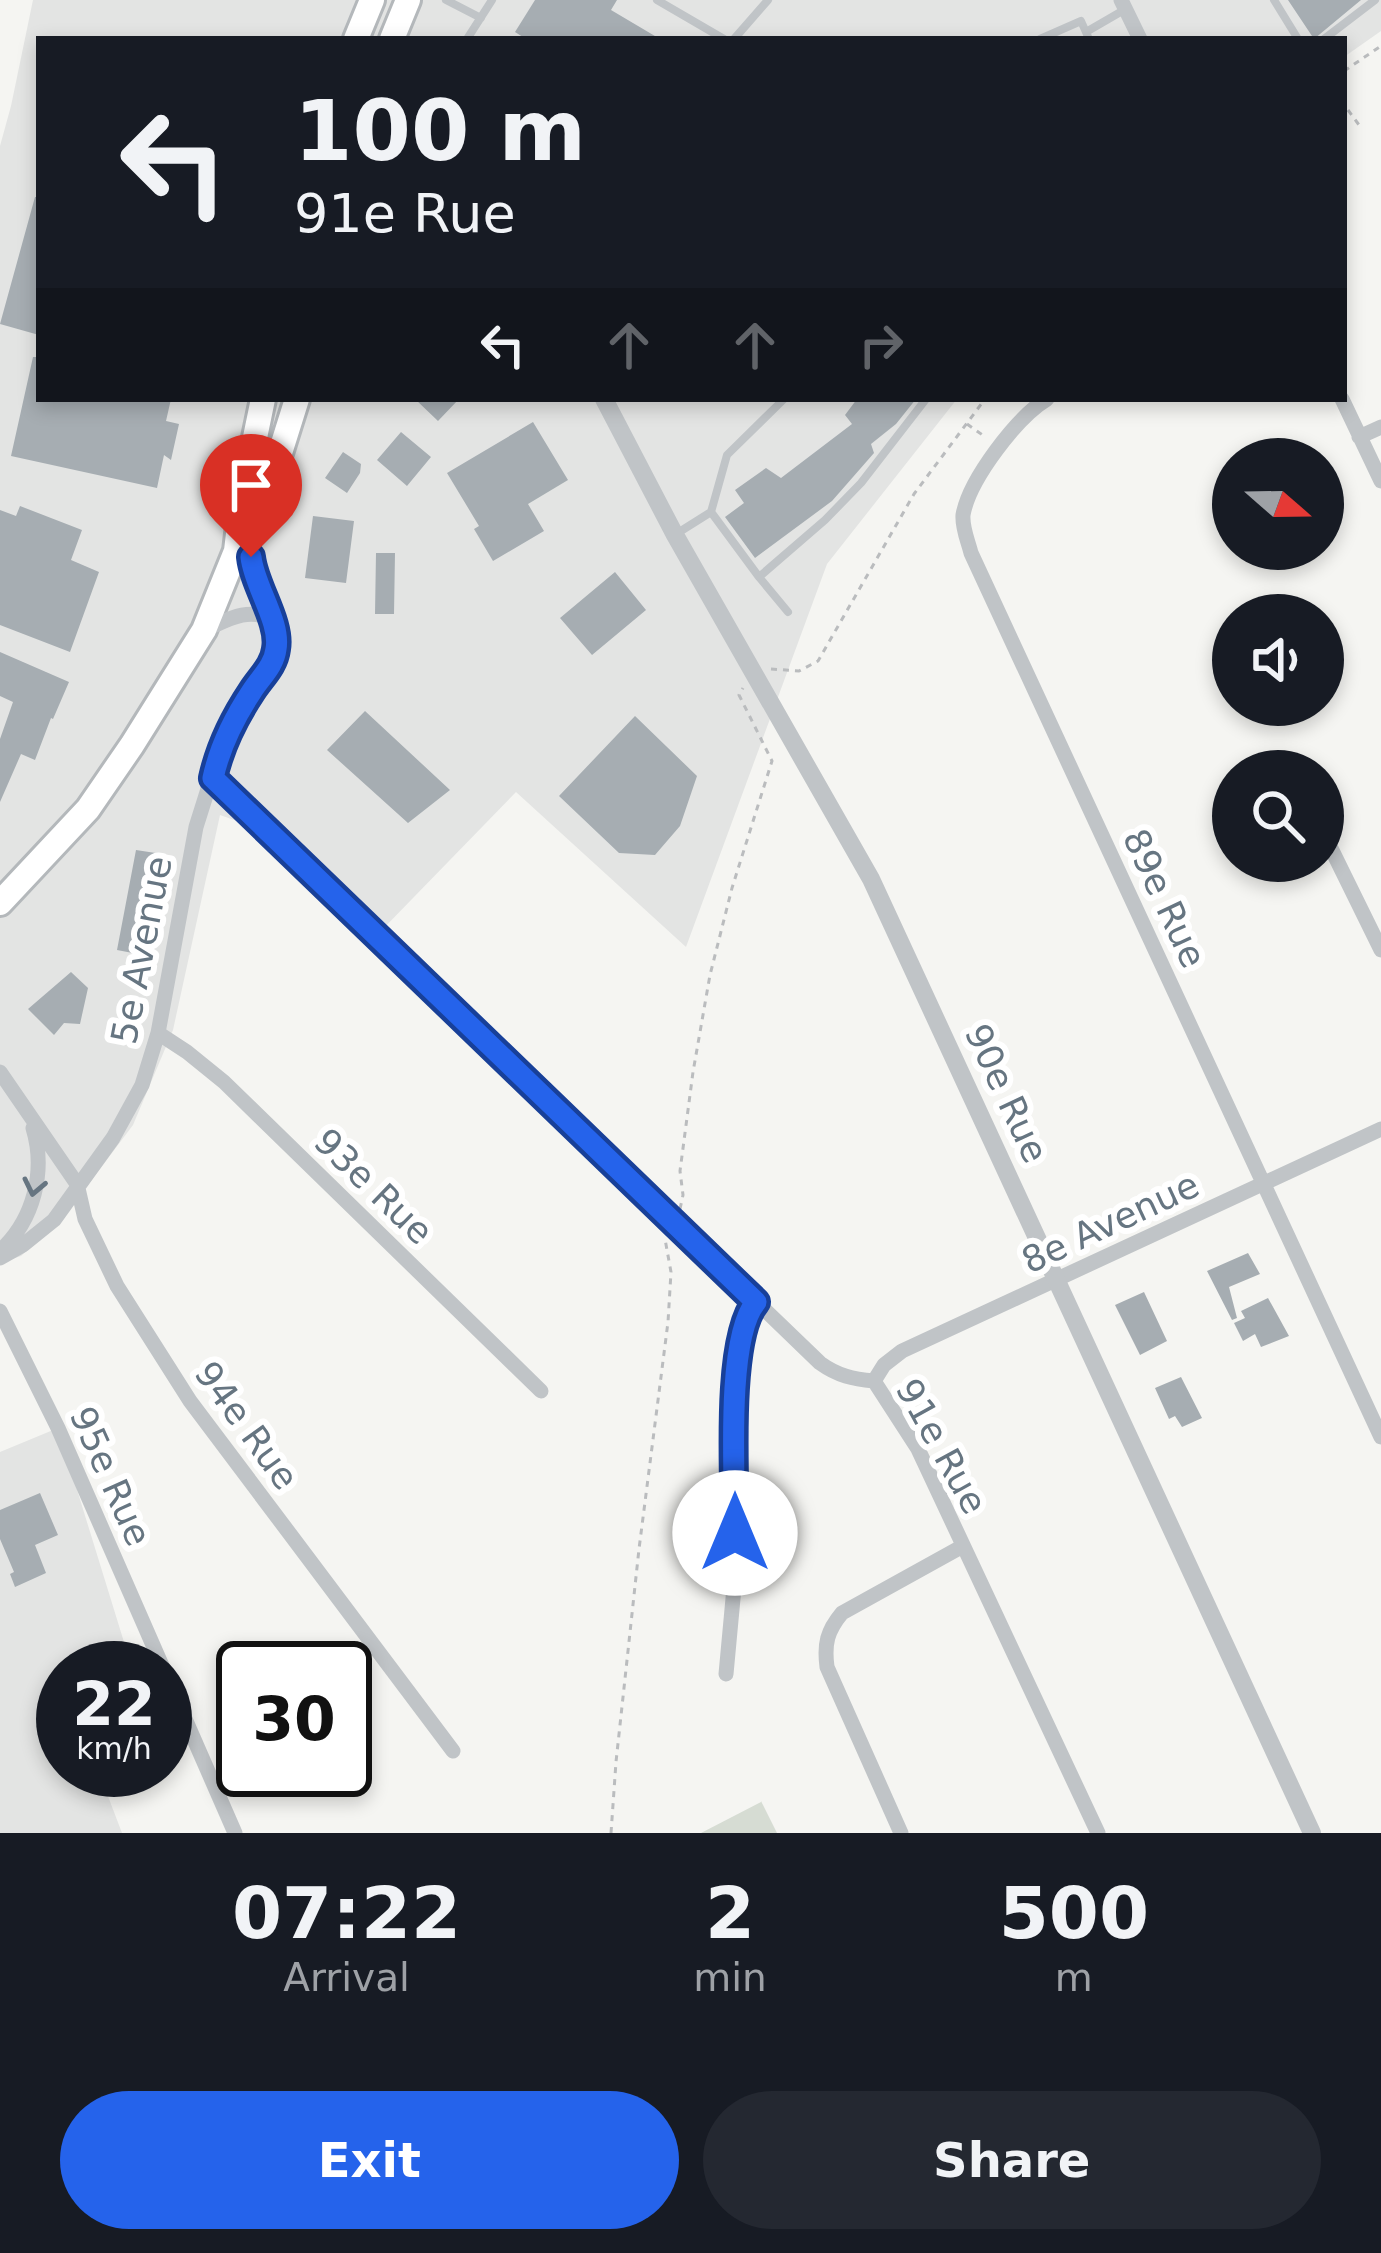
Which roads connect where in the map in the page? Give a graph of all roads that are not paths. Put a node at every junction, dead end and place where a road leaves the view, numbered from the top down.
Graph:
1 (373, 0) edge
2 (408, 0) edge
3 (446, 0) edge
4 (492, 0) edge
5 (657, 0) edge
6 (768, 0) edge
7 (1274, 0) edge
8 (1375, 0) edge
9 (1123, 5) edge
10 (481, 18) junction
11 (1087, 35) edge
12 (357, 36) edge
13 (393, 36) edge
14 (469, 36) edge
15 (719, 36) edge
16 (737, 36) edge
17 (1047, 36) edge
18 (1138, 36) edge
19 (1296, 36) edge
20 (1328, 36) edge
21 (262, 402) edge
22 (296, 402) edge
23 (606, 402) edge
24 (781, 402) edge
25 (924, 402) edge
26 (1042, 402) edge
27 (1343, 402) edge
28 (1381, 427) edge
29 (1359, 437) junction
30 (1381, 481) edge
31 (711, 512) junction
32 (253, 526) junction
33 (675, 535) junction
34 (236, 551) junction
35 (759, 577) junction
36 (788, 612) dead end
37 (270, 618) junction
38 (204, 630) junction
39 (213, 778) junction
40 (1344, 875) edge
41 (0, 903) edge
42 (1381, 950) edge
43 (158, 1034) junction
44 (0, 1072) edge
45 (29, 1113) junction
46 (1381, 1129) edge
47 (1263, 1182) junction
48 (77, 1184) junction
49 (0, 1255) edge
50 (1058, 1280) junction
51 (756, 1302) junction
52 (0, 1311) edge
53 (874, 1381) junction
54 (542, 1390) dead end
55 (1381, 1437) edge
56 (963, 1546) junction
57 (151, 1641) edge
58 (726, 1674) dead end
59 (192, 1735) edge
60 (453, 1751) dead end
61 (235, 1833) edge
62 (901, 1833) edge
63 (1098, 1833) edge
64 (1312, 1833) edge

1 - 12 main road
2 - 13 main road
3 - 10 lane
4 - 10 lane
5 - 15 lane
6 - 16 lane
7 - 19 lane
8 - 20 lane
9 - 11 lane
9 - 18 street
10 - 14 lane
11 - 17 lane
21 - 34 main road
22 - 32 main road
23 - 33 street, 90e Rue
24 - 31 lane
25 - 35 lane
26 - 47 street, 89e Rue
27 - 29 street
28 - 29 street
29 - 30 street
31 - 33 lane
31 - 35 lane
32 - 34 main road
32 - 37 street, 5e Avenue
33 - 50 street, 90e Rue
34 - 38 main road
35 - 36 lane
37 - 38 street
37 - 39 street, 5e Avenue
38 - 41 main road
39 - 43 street, 5e Avenue
39 - 51 street, 91e Rue
40 - 42 street
43 - 48 street, 5e Avenue
43 - 54 street, 93e Rue
44 - 45 street, 94e Rue
45 - 48 street, 94e Rue
45 -> 49 street, 94e Rue
46 - 47 street, 8e Avenue
47 - 50 street, 8e Avenue
47 - 55 street, 89e Rue
48 - 49 street, 5e Avenue
48 - 60 street, 94e Rue
50 - 53 street, 8e Avenue
50 - 64 street, 90e Rue
51 - 53 street, 91e Rue
51 - 58 street
52 - 57 street, 95e Rue
53 - 56 street, 91e Rue
56 - 62 street
56 - 63 street, 91e Rue
59 - 61 street, 95e Rue

